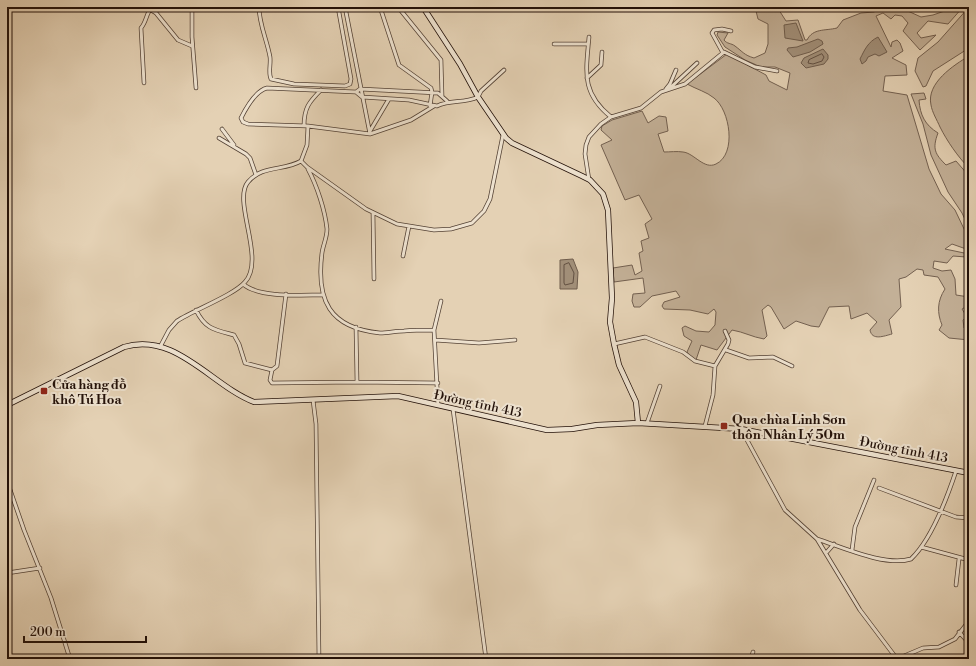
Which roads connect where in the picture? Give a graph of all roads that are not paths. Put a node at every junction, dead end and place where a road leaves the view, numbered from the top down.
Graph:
1 (146, 7) edge
2 (192, 7) edge
3 (259, 7) edge
4 (338, 7) edge
5 (345, 7) edge
6 (380, 7) edge
7 (398, 7) edge
8 (423, 7) edge
9 (151, 8) edge
10 (731, 31) dead end
11 (589, 37) dead end
12 (554, 44) dead end
13 (588, 44) junction
14 (192, 46) junction
15 (602, 52) dead end
16 (723, 53) junction
17 (697, 64) dead end
18 (504, 70) dead end
19 (676, 70) dead end
20 (777, 71) dead end
21 (588, 78) junction
22 (144, 83) dead end
23 (196, 88) dead end
24 (360, 89) junction
25 (669, 89) junction
26 (321, 90) junction
27 (665, 90) junction
28 (356, 92) junction
29 (432, 92) junction
30 (442, 96) junction
31 (362, 97) junction
32 (478, 97) junction
33 (389, 99) junction
34 (447, 101) junction
35 (430, 106) junction
36 (434, 106) junction
37 (611, 117) junction
38 (306, 126) junction
39 (222, 129) dead end
40 (370, 132) junction
41 (503, 135) junction
42 (219, 138) dead end
43 (234, 146) junction
44 (301, 161) junction
45 (307, 167) junction
46 (256, 175) junction
47 (589, 180) junction
48 (373, 213) junction
49 (409, 226) junction
50 (403, 256) dead end
51 (374, 279) dead end
52 (243, 284) junction
53 (286, 294) junction
54 (322, 295) junction
55 (441, 301) dead end
56 (196, 310) junction
57 (356, 327) junction
58 (434, 330) junction
59 (725, 331) dead end
60 (435, 340) junction
61 (515, 340) dead end
62 (614, 344) junction
63 (160, 347) junction
64 (726, 350) junction
65 (715, 366) junction
66 (792, 366) dead end
67 (272, 370) junction
68 (357, 382) junction
69 (438, 383) junction
70 (660, 386) dead end
71 (313, 400) junction
72 (7, 405) edge
73 (438, 405) junction
74 (453, 409) junction
75 (638, 423) junction
76 (647, 423) junction
77 (705, 426) junction
78 (741, 429) junction
79 (956, 471) junction
80 (969, 473) edge
81 (874, 480) dead end
82 (7, 481) edge
83 (879, 488) dead end
84 (940, 511) junction
85 (969, 518) edge
86 (816, 539) junction
87 (834, 544) junction
88 (921, 547) junction
89 (852, 550) junction
90 (826, 553) junction
91 (959, 559) junction
92 (969, 560) edge
93 (40, 568) junction
94 (7, 573) edge
95 (956, 585) dead end
96 (969, 621) edge
97 (959, 632) junction
98 (969, 643) edge
99 (753, 652) dead end
100 (70, 659) edge
101 (319, 659) edge
102 (486, 659) edge
103 (751, 659) edge
104 (897, 659) edge

1 - 9 street
2 - 14 street
3 - 4 street
5 - 24 street
6 - 29 street
7 - 30 street
8 - 32 main road
9 - 14 street
9 - 22 street
10 - 16 street
11 - 13 street
12 - 13 street
13 - 21 street
14 - 23 street
15 - 21 street
16 - 20 street
16 - 25 street
17 - 25 street
18 - 32 street
19 - 27 street
21 - 37 street
24 - 28 street
24 - 29 street
24 - 31 street
25 - 27 street
26 - 28 street
26 - 38 street
26 - 38 street
27 - 37 street
28 - 31 street
29 - 30 street
29 - 35 street
30 - 34 street
31 - 33 street
31 - 40 street
32 - 34 street
32 - 41 main road
33 - 35 street
33 - 40 street
34 - 36 street
35 - 36 street
36 - 40 street
37 - 47 street
38 - 40 street
38 - 44 street
39 - 43 street
41 - 47 main road
41 - 49 street
42 - 43 street
43 - 46 street
44 - 45 street
44 - 46 street
45 - 48 street
45 - 54 street
46 - 52 street
47 - 62 main road
48 - 49 street
48 - 51 street
49 - 50 street
52 - 53 street
52 - 56 street
53 - 54 street
53 - 67 street
54 - 57 street
55 - 58 street
56 - 63 street
56 - 67 street
57 - 58 street
57 - 68 street
58 - 60 street
59 - 64 street
60 - 61 street
60 - 69 street
62 - 65 street
62 - 75 main road
63 - 71 main road, Đường tỉnh 413
63 - 72 main road, Đường tỉnh 413
64 - 65 street
64 - 66 street
65 - 77 street
67 - 68 street
68 - 69 street
69 - 73 street
70 - 76 street
71 - 73 main road, Đường tỉnh 413
71 - 101 street
73 - 74 main road, Đường tỉnh 413
74 - 75 main road, Đường tỉnh 413
74 - 102 street
75 - 76 main road, Đường tỉnh 413
76 - 77 main road, Đường tỉnh 413
77 - 78 main road, Đường tỉnh 413
78 - 79 main road, Đường tỉnh 413
78 - 86 street
79 - 80 main road, Đường tỉnh 413
79 - 84 street
81 - 89 street
82 - 93 street
83 - 84 street
84 - 85 street
84 - 88 street
86 - 87 street
86 - 90 street
87 - 89 street
87 - 90 street
88 - 89 street
88 - 91 street
90 - 104 street
91 - 92 street
91 - 95 street
93 - 94 street
93 - 100 street
96 - 97 street
97 - 98 street
97 - 104 street
99 - 103 street

